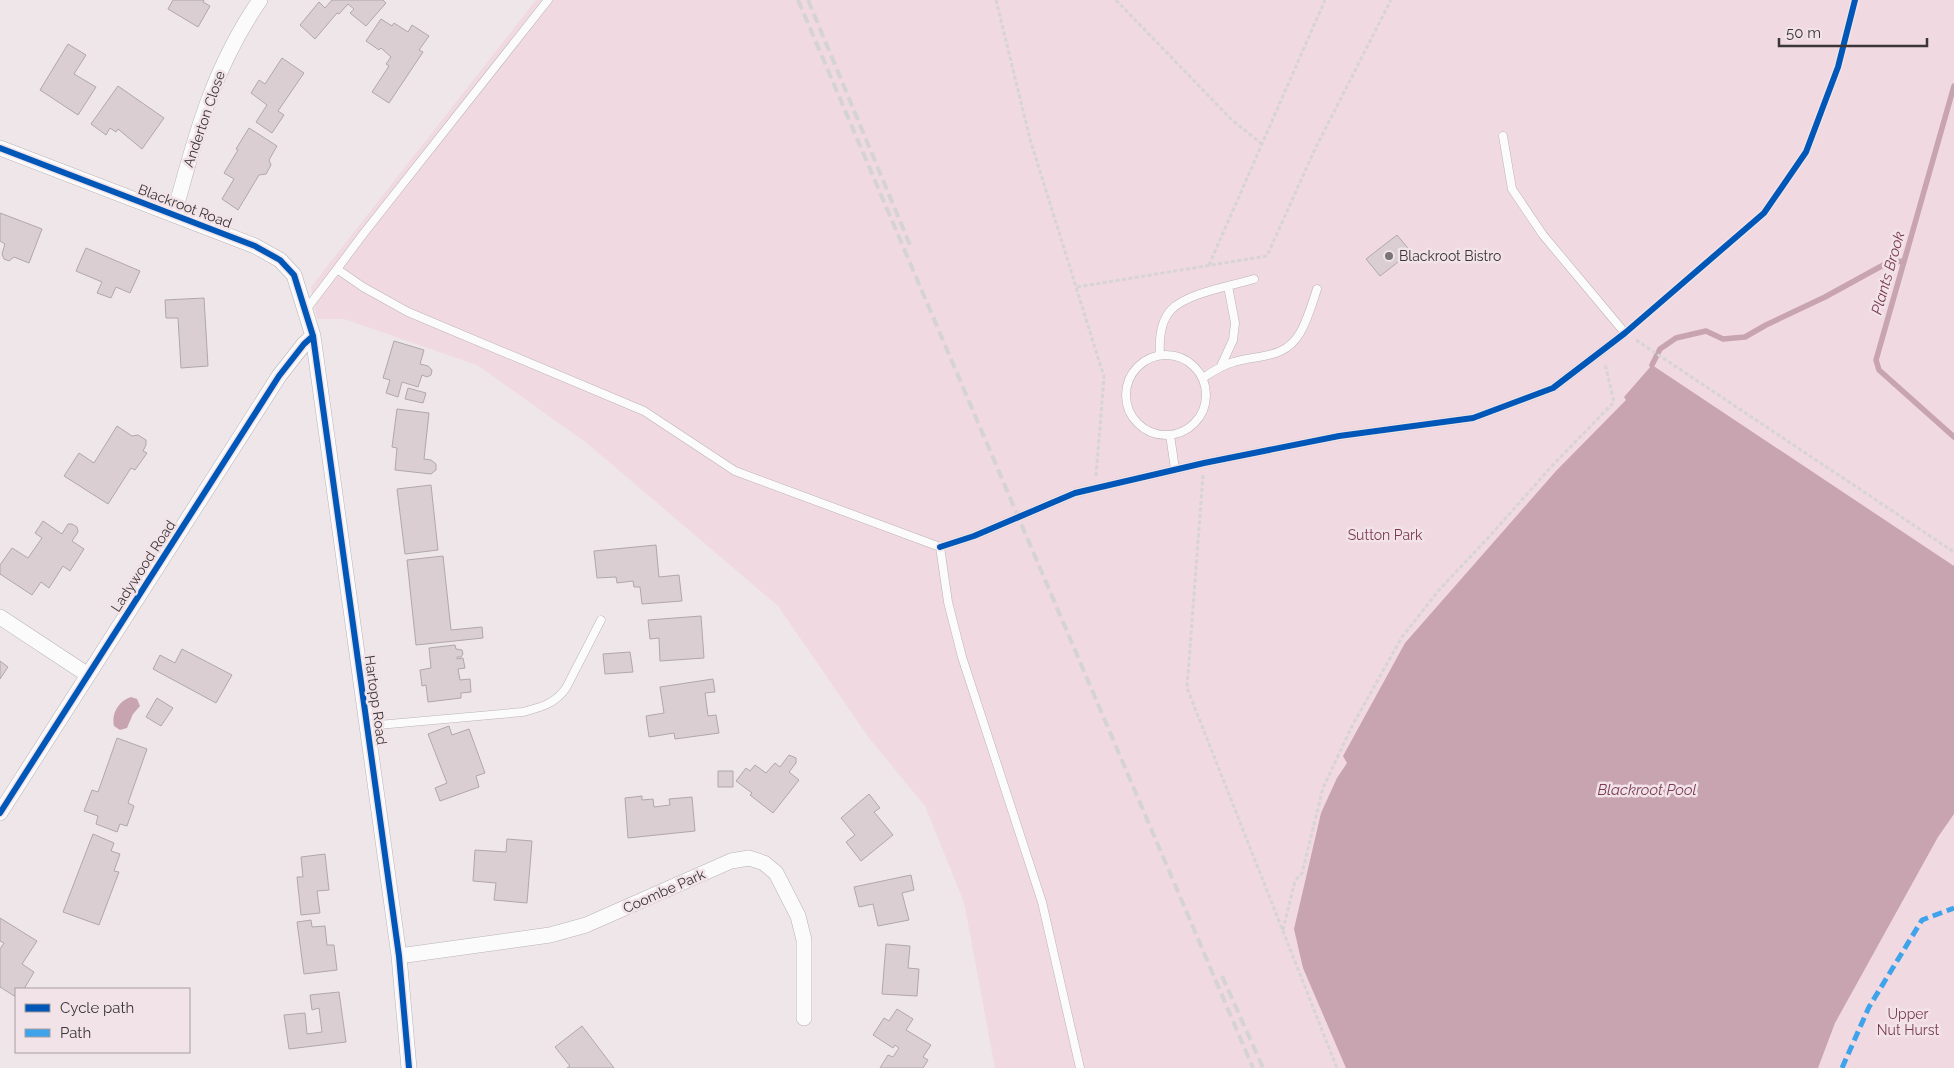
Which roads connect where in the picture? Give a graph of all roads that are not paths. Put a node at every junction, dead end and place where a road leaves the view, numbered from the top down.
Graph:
1 (260, 0) edge
2 (548, 0) edge
3 (1502, 136) dead end
4 (0, 148) edge
5 (174, 215) junction
6 (337, 268) junction
7 (1254, 279) dead end
8 (1228, 286) junction
9 (1317, 289) dead end
10 (305, 311) junction
11 (313, 336) junction
12 (1160, 355) junction
13 (1221, 366) junction
14 (1203, 378) junction
15 (1170, 435) junction
16 (1175, 470) junction
17 (940, 547) junction
18 (0, 617) edge
19 (601, 620) dead end
20 (88, 675) junction
21 (367, 726) junction
22 (0, 813) edge
23 (399, 956) junction
24 (804, 1018) dead end
25 (409, 1068) edge
26 (1080, 1068) edge

1 - 5 street, Anderton Close
2 - 6 lane
3 - 16 lane
4 - 5 street, Blackroot Road
5 - 10 street, Blackroot Road
6 - 10 lane
6 - 17 lane
7 - 8 lane
8 - 12 lane
8 - 13 lane
9 - 13 lane
10 - 11 street, Blackroot Road
11 - 20 street, Ladywood Road
11 - 21 street, Hartopp Road
12 - 14 lane
12 - 15 lane
13 - 14 lane
14 - 15 lane
15 - 16 lane
16 - 17 lane, bridge
17 - 26 lane
18 - 20 street
19 - 21 lane
20 - 22 street, Ladywood Road
21 - 23 street, Hartopp Road
23 - 24 street, Coombe Park
23 - 25 street, Hartopp Road

